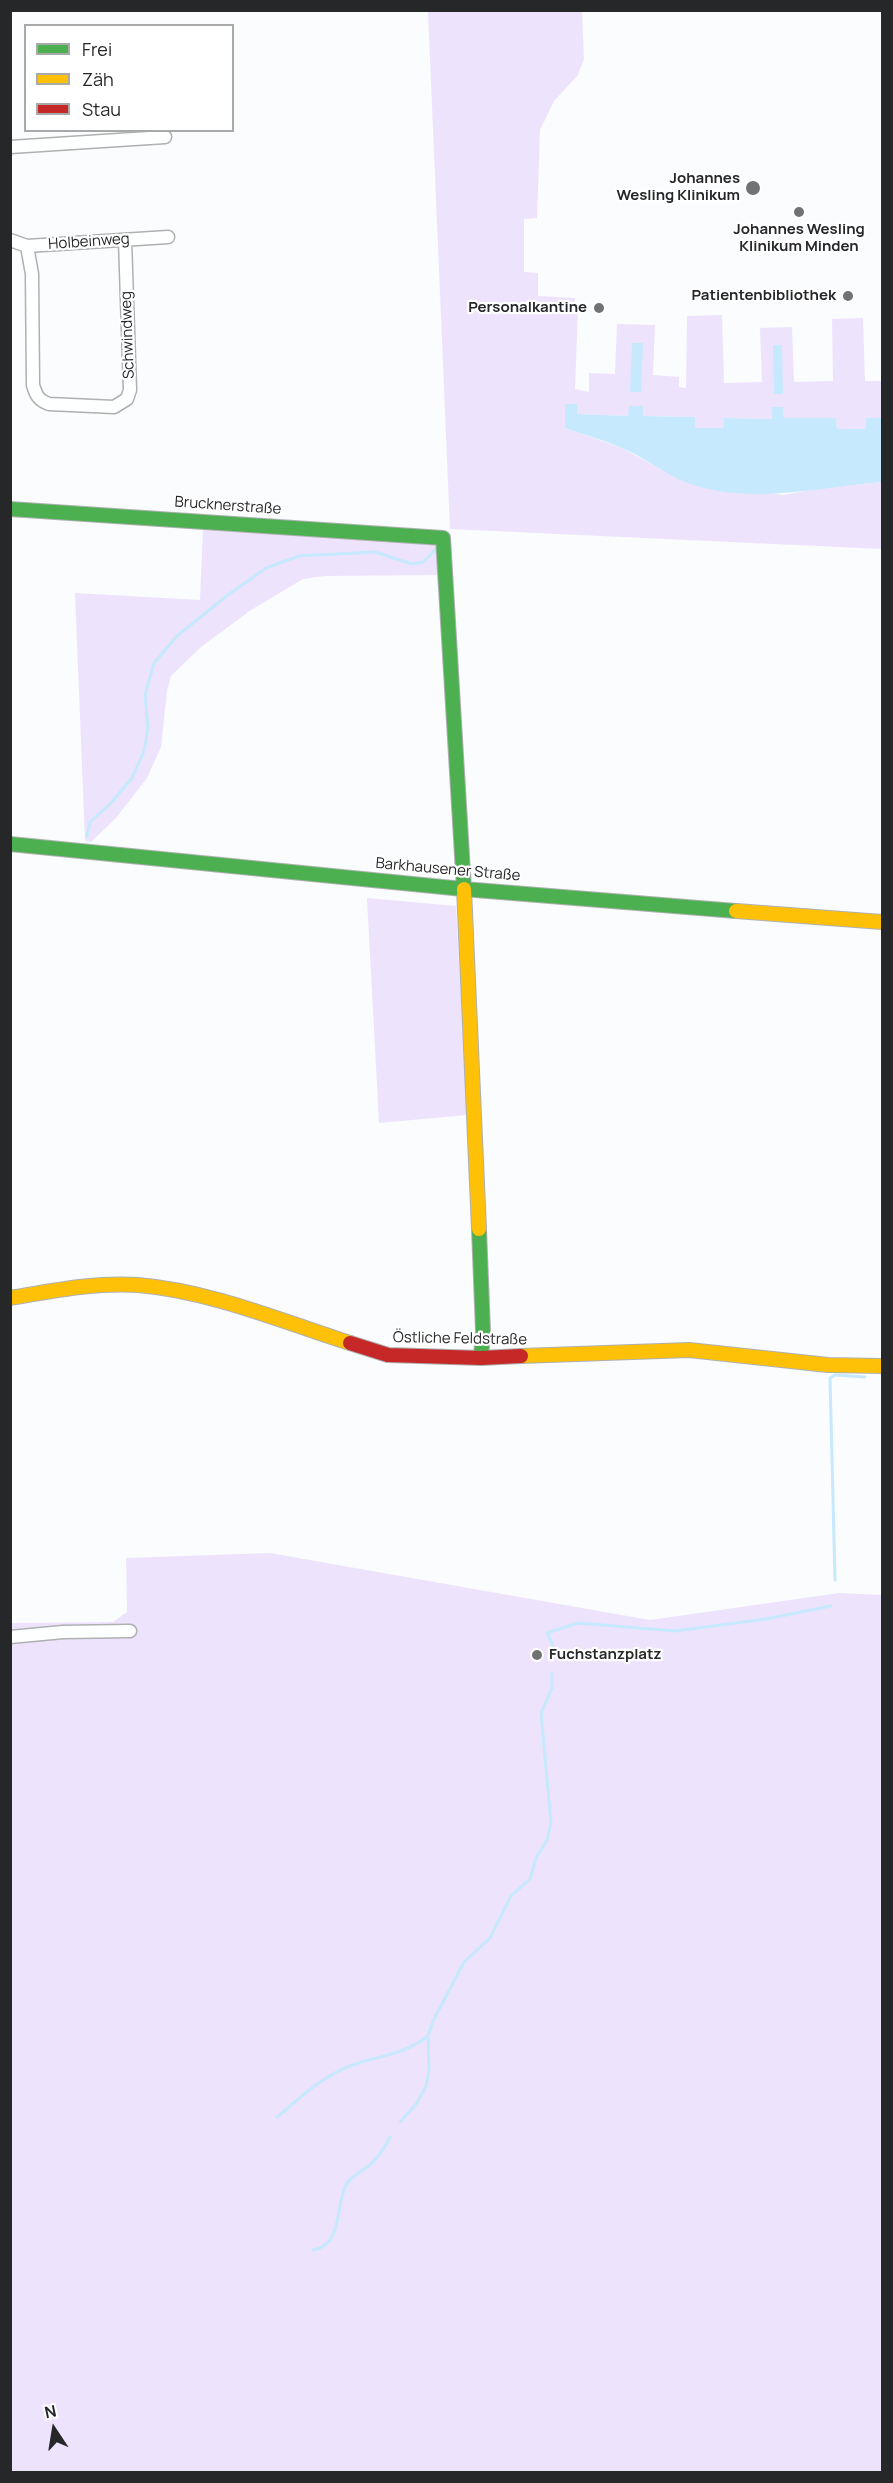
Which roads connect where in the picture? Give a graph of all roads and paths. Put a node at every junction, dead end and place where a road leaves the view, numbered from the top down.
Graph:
1 (165, 137) dead end
2 (10, 147) edge
3 (168, 237) dead end
4 (10, 240) edge
5 (124, 240) junction
6 (27, 246) junction
7 (10, 509) edge
8 (10, 844) edge
9 (463, 889) junction
10 (882, 922) edge
11 (10, 1298) edge
12 (481, 1358) junction
13 (882, 1366) edge
14 (130, 1631) dead end
15 (10, 1637) edge

1 - 2 street
3 - 5 street, Holbeinweg
4 - 6 street, Holbeinweg
5 - 6 street, Holbeinweg
5 - 6 street, Schwindweg
7 - 9 street, Brucknerstraße
8 - 9 street, Barkhausener Straße
9 - 10 street, Barkhausener Straße
9 - 12 street
11 - 12 street, Östliche Feldstraße
12 - 13 street, Östliche Feldstraße
14 - 15 street

